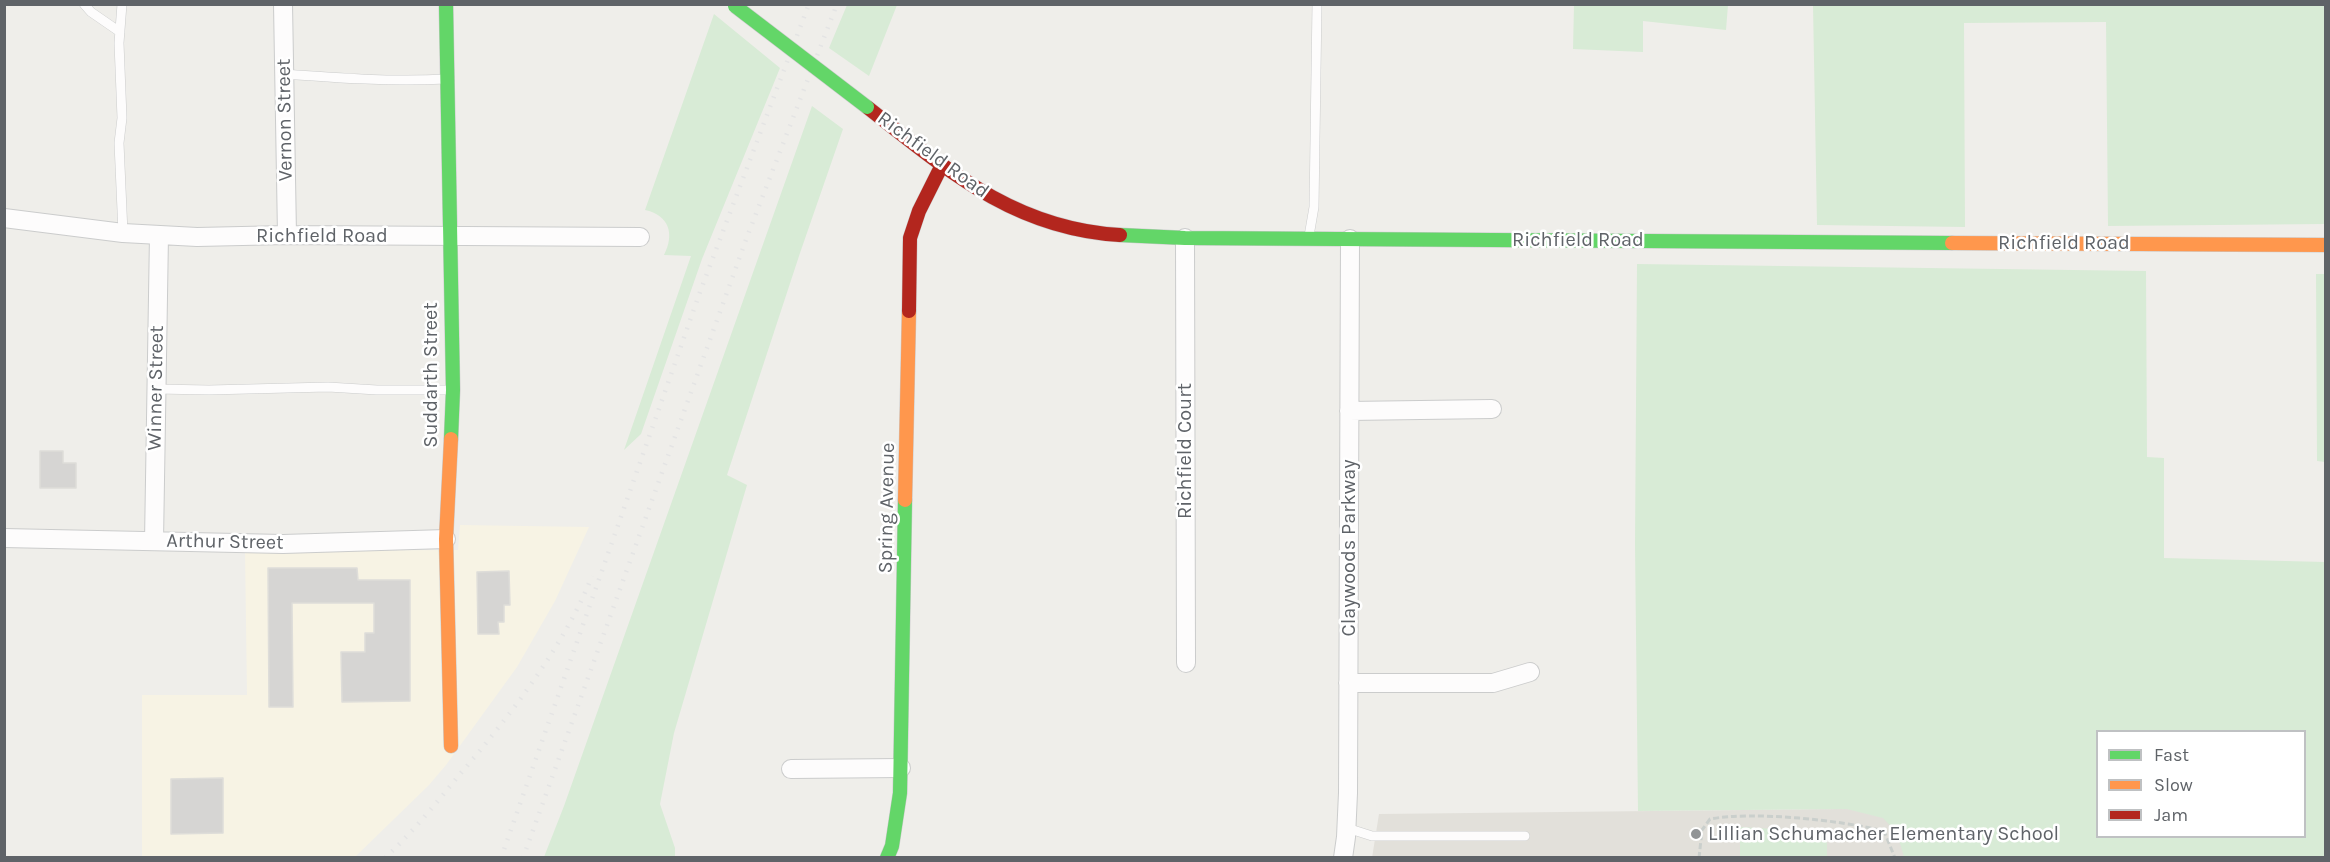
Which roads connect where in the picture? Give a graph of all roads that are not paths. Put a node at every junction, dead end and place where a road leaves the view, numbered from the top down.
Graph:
1 (84, 4) edge
2 (122, 4) edge
3 (283, 4) edge
4 (446, 4) edge
5 (1317, 4) edge
6 (734, 5) edge
7 (120, 32) junction
8 (284, 74) junction
9 (447, 79) junction
10 (942, 165) junction
11 (4, 218) edge
12 (123, 233) junction
13 (159, 235) junction
14 (287, 235) junction
15 (450, 236) junction
16 (640, 237) dead end
17 (1185, 238) junction
18 (1308, 238) junction
19 (1350, 239) junction
20 (2325, 245) edge
21 (156, 389) junction
22 (453, 390) junction
23 (1492, 409) dead end
24 (1349, 411) junction
25 (4, 538) edge
26 (446, 539) junction
27 (154, 541) junction
28 (1186, 663) dead end
29 (1530, 672) dead end
30 (1348, 683) junction
31 (451, 746) dead end
32 (901, 768) junction
33 (791, 769) dead end
34 (1347, 828) junction
35 (1526, 836) dead end
36 (888, 858) edge
37 (1343, 858) edge

1 - 7 lane
2 - 7 lane
3 - 8 street, Vernon Street
4 - 9 street, Suddarth Street
5 - 18 lane
6 - 10 street, Richfield Road, bridge
7 - 12 lane
8 - 9 lane
8 - 14 street, Vernon Street
9 - 15 street, Suddarth Street
10 - 17 street, Richfield Road
10 - 32 street, Spring Avenue
11 - 12 street, Richfield Road
12 - 13 street, Richfield Road
13 - 14 street, Richfield Road
13 - 21 street, Winner Street
14 - 15 street, Richfield Road
15 - 16 street, Richfield Road
15 - 22 street, Suddarth Street
17 - 18 street, Richfield Road
17 - 28 street, Richfield Court
18 - 19 street, Richfield Road
19 - 20 street, Richfield Road
19 - 24 street, Claywoods Parkway
21 - 22 lane
21 - 27 street, Winner Street
22 - 26 street, Suddarth Street
23 - 24 street
24 - 30 street, Claywoods Parkway
25 - 27 street, Arthur Street
26 - 27 street, Arthur Street
26 - 31 street, Suddarth Street
29 - 30 street
30 - 34 street, Claywoods Parkway
32 - 33 street
32 - 36 street, Spring Avenue
34 - 35 lane
34 - 37 street, Claywoods Parkway

